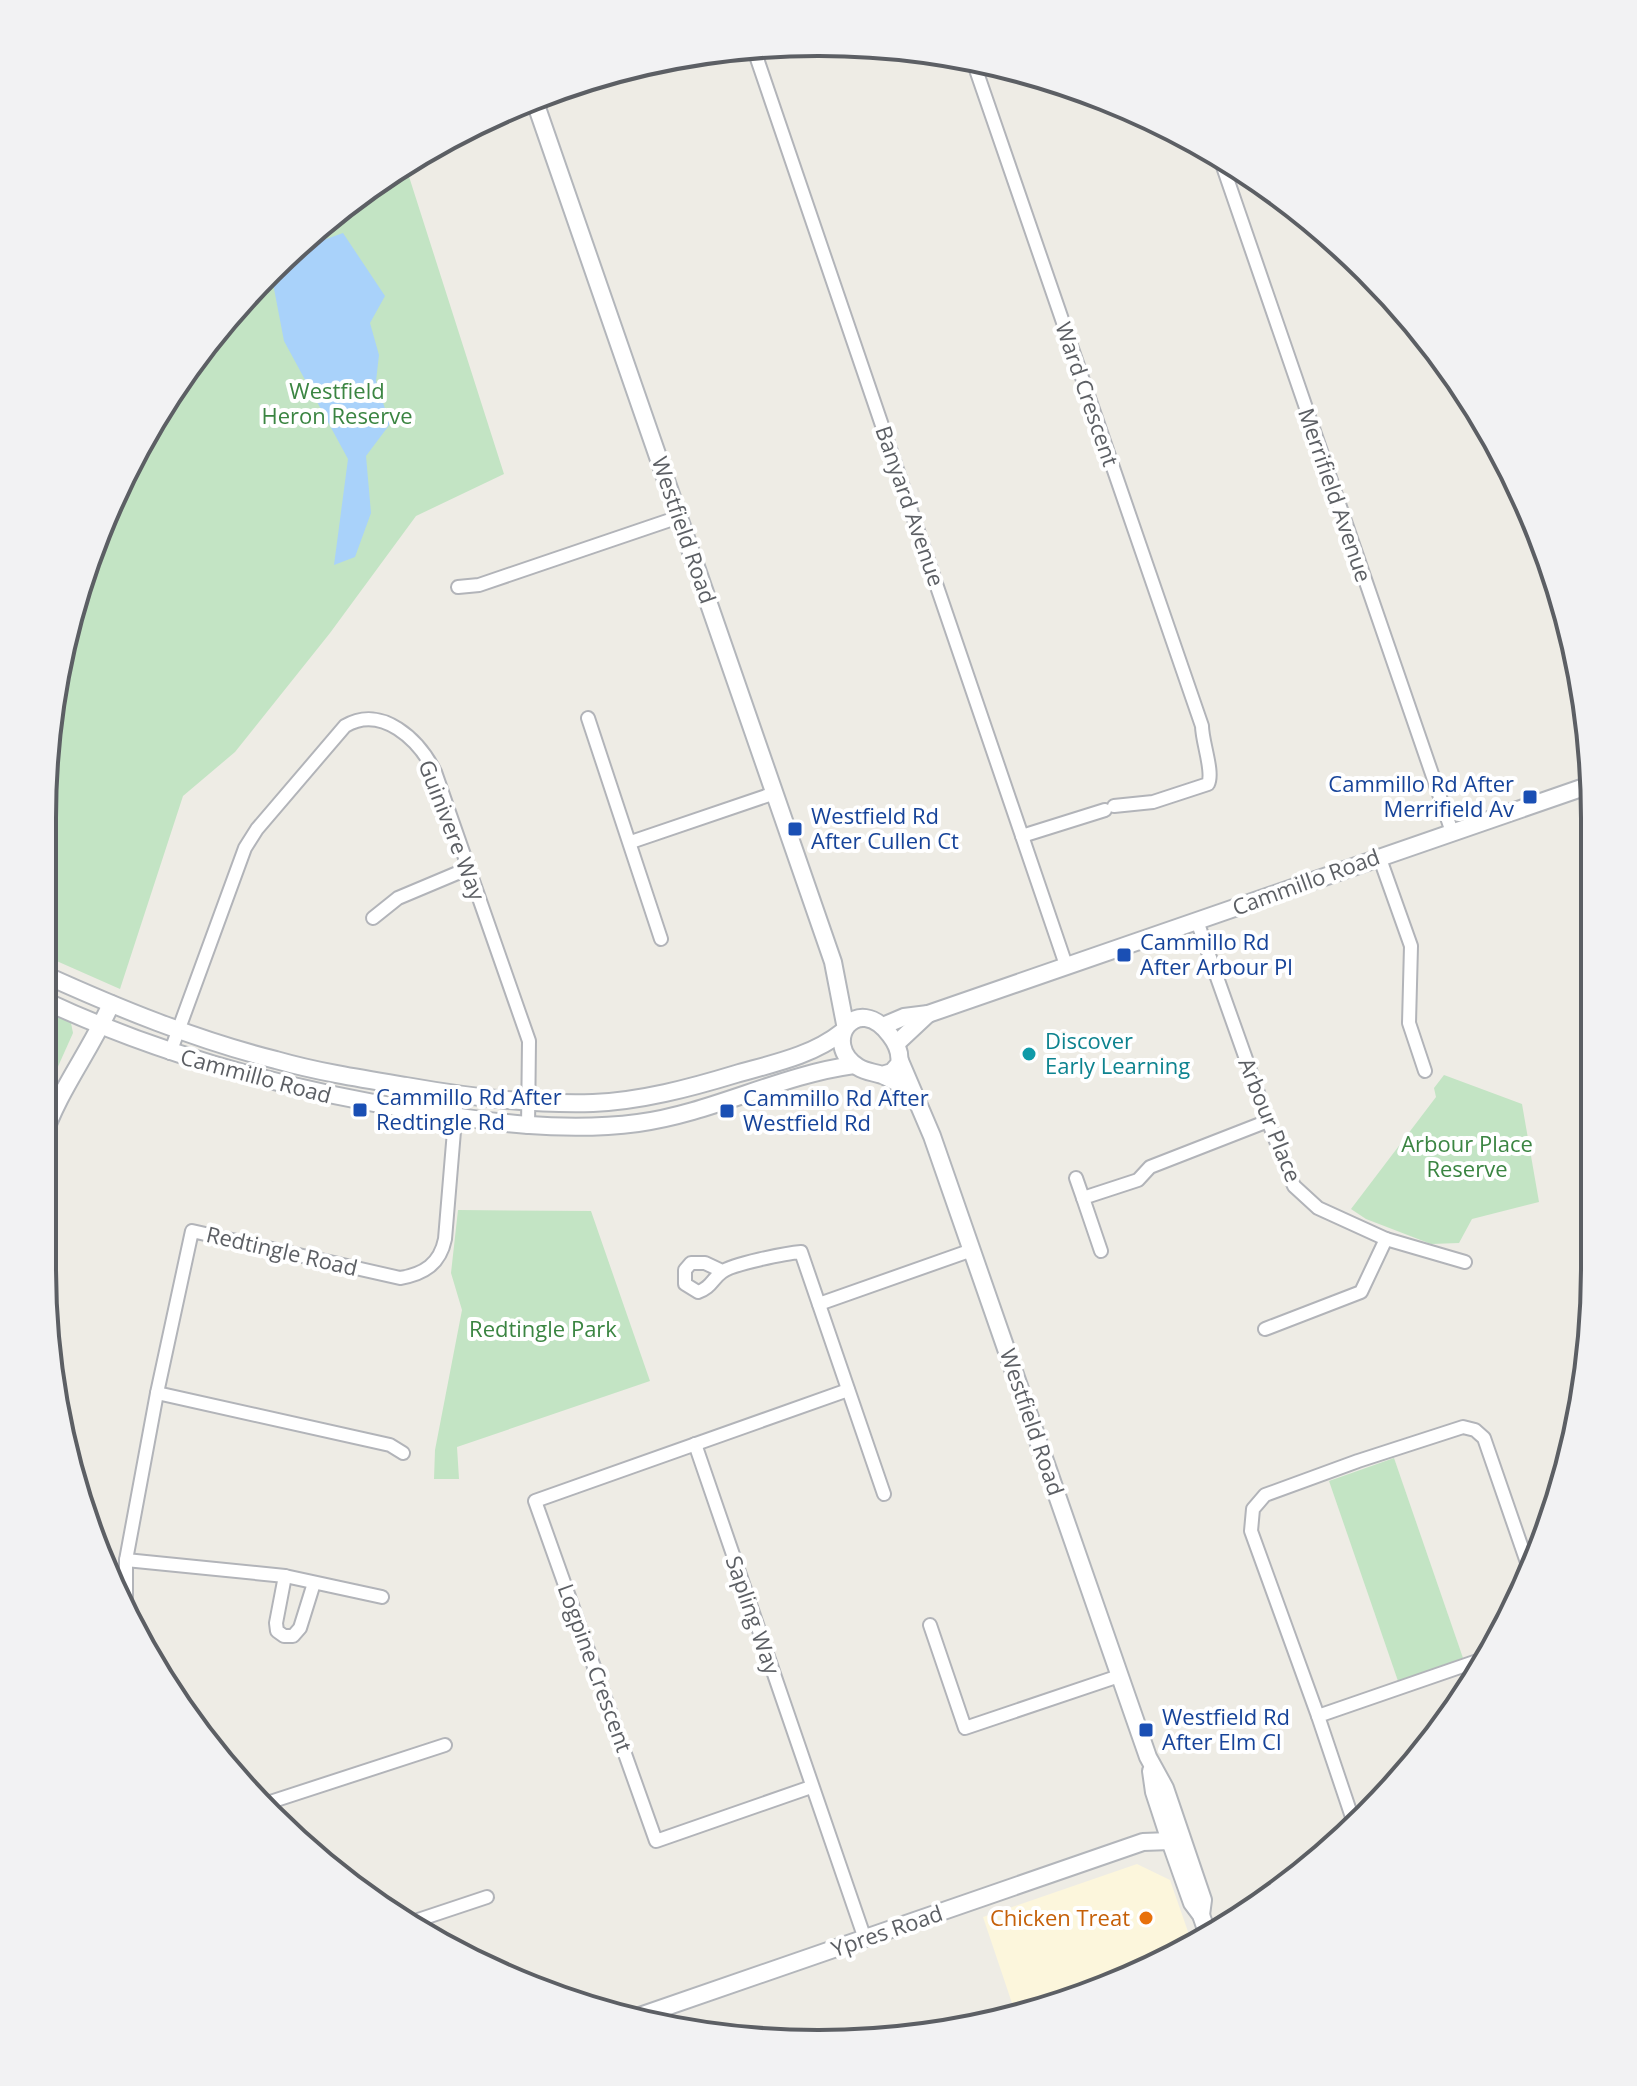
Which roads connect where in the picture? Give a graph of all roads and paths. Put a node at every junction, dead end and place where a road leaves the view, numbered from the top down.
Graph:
1 (757, 59) edge
2 (977, 73) edge
3 (538, 110) edge
4 (1226, 175) edge
5 (679, 517) junction
6 (458, 587) dead end
7 (588, 718) dead end
8 (1580, 788) edge
9 (775, 793) junction
10 (1452, 832) junction
11 (1022, 836) junction
12 (631, 842) junction
13 (1379, 856) junction
14 (467, 869) junction
15 (373, 918) dead end
16 (1197, 921) junction
17 (661, 939) dead end
18 (833, 962) junction
19 (1066, 965) junction
20 (56, 980) edge
21 (105, 1002) junction
22 (56, 1006) edge
23 (928, 1014) junction
24 (863, 1018) junction
25 (95, 1024) junction
26 (883, 1026) junction
27 (843, 1028) junction
28 (178, 1029) junction
29 (897, 1043) junction
30 (170, 1053) junction
31 (900, 1061) junction
32 (854, 1065) junction
33 (1425, 1071) dead end
34 (882, 1075) junction
35 (910, 1088) junction
36 (457, 1095) junction
37 (529, 1103) junction
38 (56, 1109) edge
39 (455, 1117) junction
40 (1268, 1121) junction
41 (528, 1127) junction
42 (1076, 1178) dead end
43 (1083, 1198) junction
44 (1386, 1239) junction
45 (972, 1250) junction
46 (1101, 1251) dead end
47 (1465, 1262) dead end
48 (722, 1271) dead end
49 (819, 1304) junction
50 (1265, 1329) dead end
51 (848, 1390) junction
52 (157, 1393) junction
53 (695, 1444) junction
54 (403, 1453) dead end
55 (884, 1494) dead end
56 (1524, 1555) edge
57 (126, 1560) junction
58 (285, 1576) junction
59 (314, 1583) junction
60 (126, 1585) edge
61 (382, 1597) dead end
62 (930, 1625) dead end
63 (1470, 1664) edge
64 (1119, 1676) junction
65 (1318, 1716) junction
66 (445, 1745) dead end
67 (811, 1787) junction
68 (273, 1801) edge
69 (1351, 1814) edge
70 (1173, 1831) junction
71 (487, 1897) dead end
72 (422, 1919) edge
73 (1205, 1925) edge
74 (865, 1939) junction
75 (654, 2011) edge

1 - 11 street, Banyard Avenue
2 - 11 street, Ward Crescent
3 - 5 main road, Westfield Road
4 - 10 street, Merrifield Avenue
5 - 6 street
5 - 9 main road, Westfield Road
7 - 12 street
8 - 10 main road, Cammillo Road
9 - 12 street
9 - 18 main road, Westfield Road
10 - 13 main road, Cammillo Road
11 - 19 street, Banyard Avenue
12 - 17 street
13 - 16 main road, Cammillo Road
13 - 33 street
14 - 15 street
14 - 28 street, Guinivere Way
14 - 37 street, Guinivere Way
16 - 19 main road, Cammillo Road
16 - 40 street, Arbour Place
18 - 24 main road, Westfield Road
18 - 27 main road, Westfield Road
19 - 23 main road, Cammillo Road
20 - 21 main road, Cammillo Road
21 - 25 main road
21 - 28 main road, Cammillo Road
22 - 25 main road, Cammillo Road
23 - 26 main road, Cammillo Road
23 - 29 main road, Cammillo Road
24 - 26 main road
24 - 27 main road
25 - 30 main road, Cammillo Road
25 - 38 main road
26 - 29 main road
27 - 32 main road
27 - 37 main road, Cammillo Road
28 - 30 street, Guinivere Way
28 - 36 main road, Cammillo Road
29 - 31 main road
30 - 39 main road, Cammillo Road
31 - 34 main road
31 - 35 main road, Westfield Road
32 - 34 main road
32 - 41 main road, Cammillo Road
34 - 35 main road
35 - 45 main road, Westfield Road
36 - 37 main road, Cammillo Road
36 - 39 street, Redtingle Road
37 - 41 street, Guinivere Way
39 - 41 main road, Cammillo Road
39 - 52 street, Redtingle Road
40 - 43 street
40 - 44 street, Arbour Place
42 - 43 street
43 - 46 street
44 - 47 street, Arbour Place
44 - 50 street
45 - 49 street
45 - 64 main road, Westfield Road
48 - 49 street
49 - 51 street
51 - 53 street
51 - 55 street
52 - 54 street
52 - 57 street, Redtingle Road
53 - 67 street, Sapling Way
53 - 67 street, Logpine Crescent
56 - 65 street
57 - 58 street
57 - 60 street, Redtingle Road
58 - 59 street
58 - 59 street
59 - 61 street
62 - 64 street
63 - 65 street
64 - 70 main road, Westfield Road
65 - 69 street
66 - 68 street
67 - 74 street, Sapling Way
70 - 73 main road, Westfield Road
70 - 74 main road, Ypres Road
71 - 72 street
74 - 75 main road, Ypres Road

